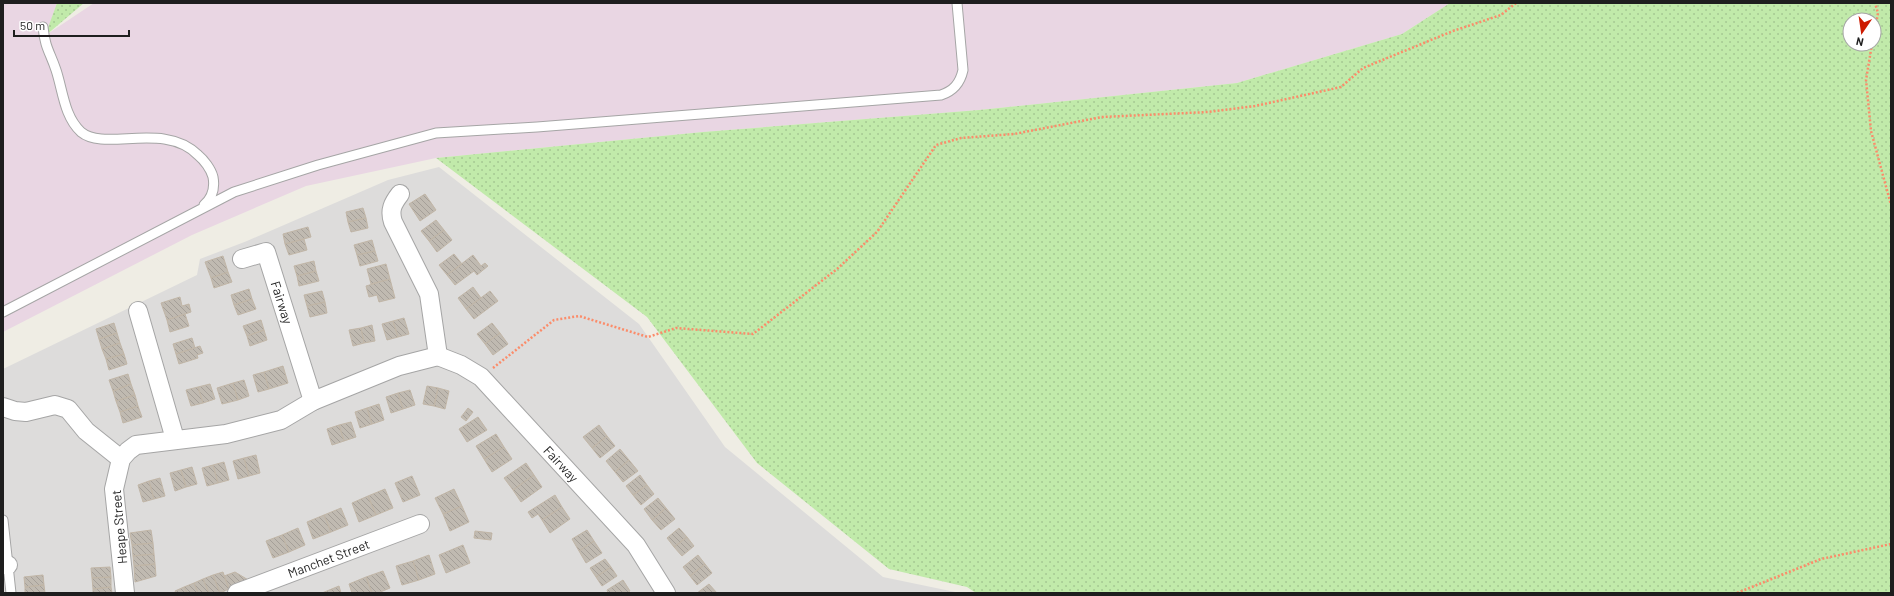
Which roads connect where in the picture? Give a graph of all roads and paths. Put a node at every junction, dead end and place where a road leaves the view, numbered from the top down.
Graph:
1 (958, 3) edge
2 (1516, 3) edge
3 (43, 27) dead end
4 (1871, 52) edge
5 (400, 194) dead end
6 (1891, 205) edge
7 (197, 211) junction
8 (242, 259) dead end
9 (138, 310) dead end
10 (3, 312) edge
11 (438, 356) junction
12 (481, 377) junction
13 (313, 401) junction
14 (3, 407) edge
15 (175, 440) junction
16 (121, 459) junction
17 (3, 520) edge
18 (420, 524) dead end
19 (1891, 544) edge
20 (6, 565) edge
21 (11, 593) edge
22 (125, 593) edge
23 (237, 593) edge
24 (666, 593) edge
25 (1737, 593) edge

1 - 7 lane
2 - 12 path
3 - 7 lane
4 - 6 path
5 - 11 street
7 - 10 lane
8 - 13 street, Fairway
9 - 15 street
11 - 12 street, Fairway
11 - 13 street
12 - 24 street, Fairway
13 - 15 street
14 - 16 street
15 - 16 street
16 - 22 street, Heape Street
17 - 20 lane
18 - 23 street, Manchet Street
19 - 25 path
20 - 21 lane

